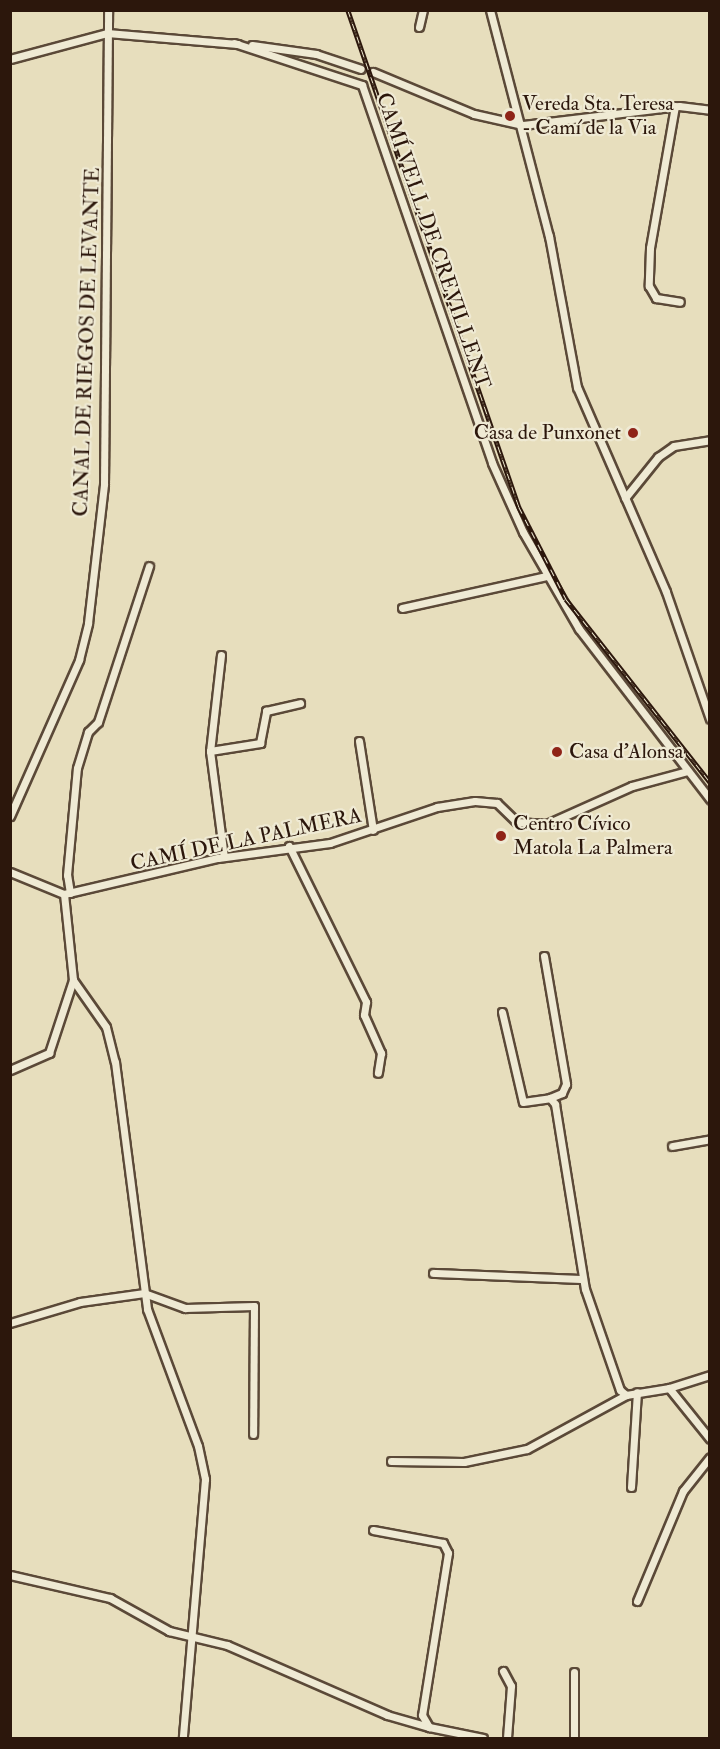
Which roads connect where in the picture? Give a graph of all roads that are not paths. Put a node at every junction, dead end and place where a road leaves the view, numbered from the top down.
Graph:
1 (108, 10) edge
2 (423, 10) edge
3 (490, 10) edge
4 (419, 27) dead end
5 (107, 33) junction
6 (234, 43) junction
7 (10, 58) edge
8 (362, 69) dead end
9 (374, 72) dead end
10 (675, 106) junction
11 (710, 110) edge
12 (523, 125) junction
13 (680, 302) dead end
14 (710, 440) edge
15 (625, 498) junction
16 (149, 566) dead end
17 (546, 576) junction
18 (402, 608) dead end
19 (221, 655) dead end
20 (300, 703) dead end
21 (710, 719) edge
22 (359, 741) dead end
23 (210, 751) junction
24 (688, 771) junction
25 (710, 799) edge
26 (10, 816) edge
27 (373, 830) junction
28 (289, 846) junction
29 (224, 857) junction
30 (10, 872) edge
31 (67, 894) junction
32 (544, 956) dead end
33 (73, 980) junction
34 (502, 1012) dead end
35 (10, 1070) edge
36 (378, 1072) dead end
37 (550, 1098) junction
38 (710, 1139) edge
39 (672, 1146) dead end
40 (433, 1273) dead end
41 (583, 1279) junction
42 (144, 1293) junction
43 (10, 1323) edge
44 (710, 1375) edge
45 (669, 1388) junction
46 (637, 1392) junction
47 (626, 1395) junction
48 (253, 1434) dead end
49 (710, 1439) edge
50 (710, 1457) edge
51 (391, 1461) dead end
52 (631, 1487) dead end
53 (374, 1530) dead end
54 (10, 1575) edge
55 (637, 1601) dead end
56 (193, 1637) junction
57 (503, 1671) dead end
58 (574, 1672) dead end
59 (429, 1727) junction
60 (183, 1738) edge
61 (483, 1738) edge
62 (507, 1738) edge
63 (574, 1738) edge

1 - 5 street, CANAL DE RIEGOS DE LEVANTE
2 - 4 street
3 - 12 street
5 - 6 street
5 - 7 street
5 - 26 street, CANAL DE RIEGOS DE LEVANTE
6 - 8 street
6 - 17 street, CAMÍ VELL DE CREVILLENT
9 - 12 street
10 - 11 street
10 - 12 street
10 - 13 street
12 - 15 street
14 - 15 street
15 - 21 street
16 - 31 street
17 - 18 street
17 - 24 street, CAMÍ VELL DE CREVILLENT
19 - 23 street
20 - 23 street
22 - 27 street
23 - 29 street
24 - 25 street, CAMÍ VELL DE CREVILLENT
24 - 27 street, CAMÍ DE LA PALMERA
27 - 28 street, CAMÍ DE LA PALMERA
28 - 29 street, CAMÍ DE LA PALMERA
28 - 36 street
29 - 31 street, CAMÍ DE LA PALMERA
30 - 31 street
31 - 33 street
32 - 37 street
33 - 35 street
33 - 42 street
34 - 37 street
37 - 41 street
38 - 39 street
40 - 41 street
41 - 47 street
42 - 43 street
42 - 48 street
42 - 56 street
44 - 45 street
45 - 46 street
45 - 49 street
46 - 47 street
46 - 52 street
47 - 51 street
50 - 55 street
53 - 59 street
54 - 56 street
56 - 59 street
56 - 60 street
57 - 62 street
58 - 63 street
59 - 61 street

